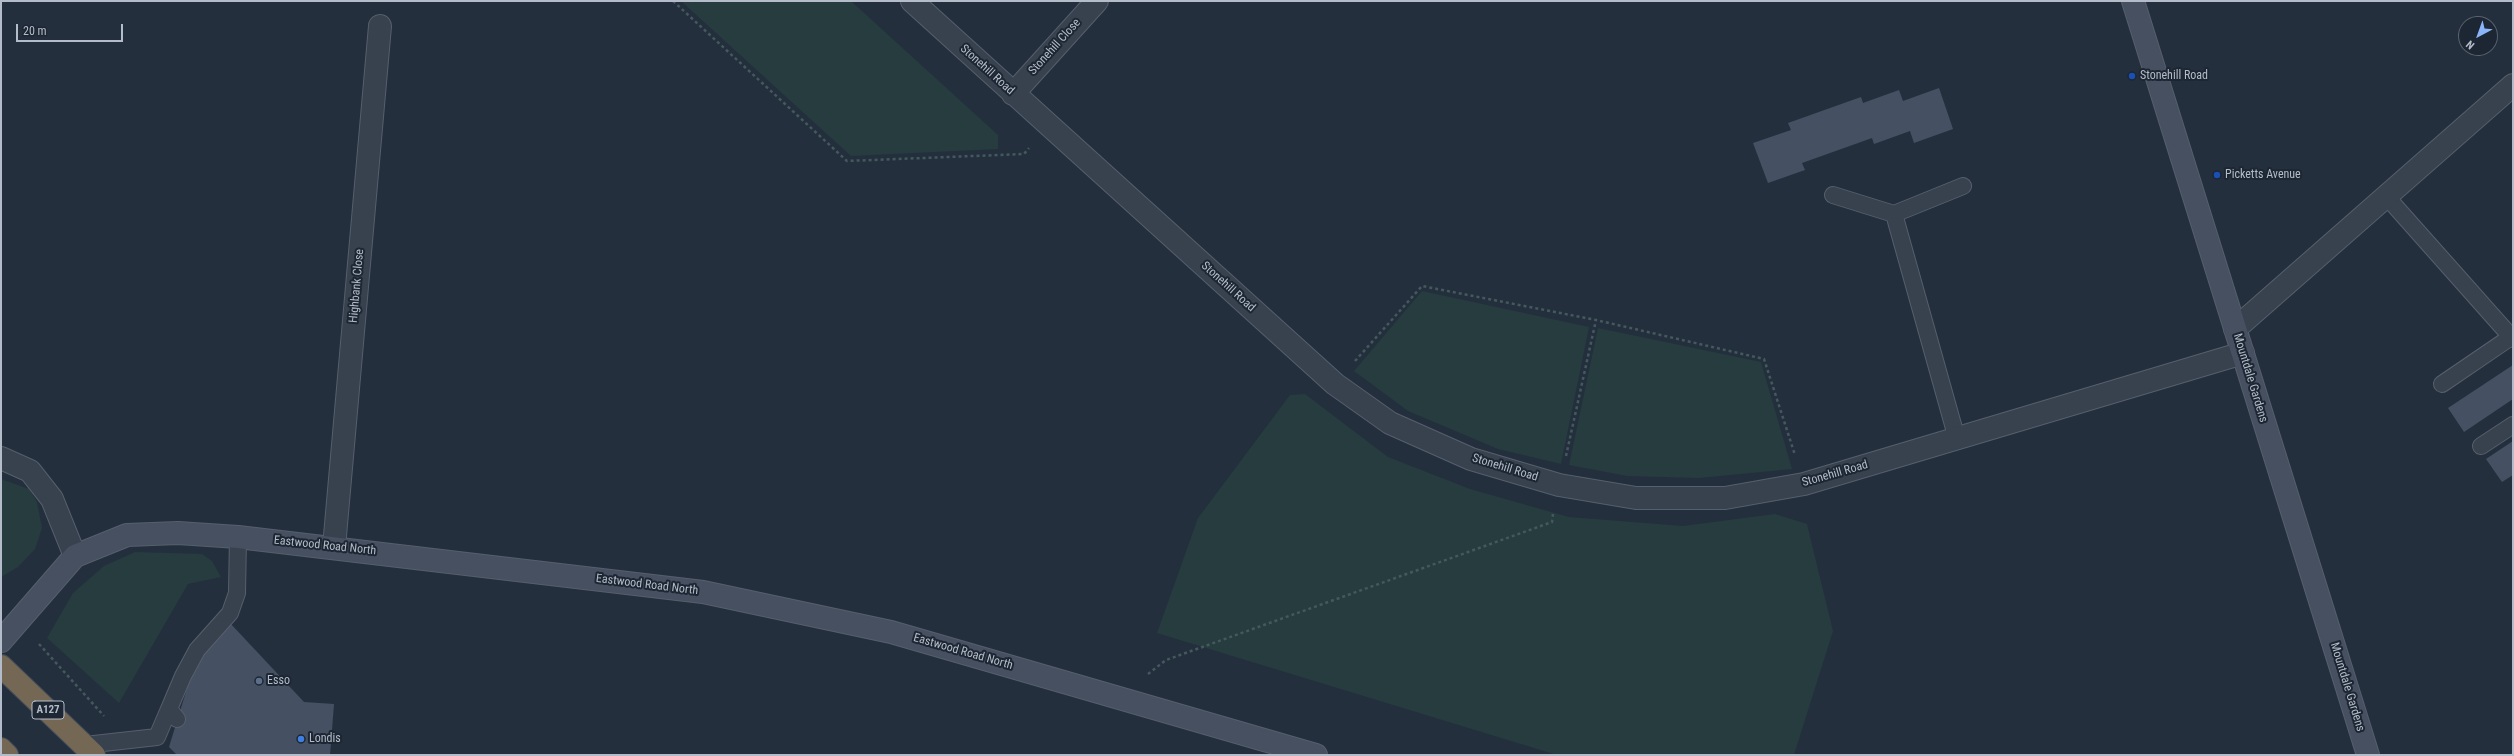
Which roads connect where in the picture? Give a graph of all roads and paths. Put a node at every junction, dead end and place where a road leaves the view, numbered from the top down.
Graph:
1 (673, 1) edge
2 (912, 1) edge
3 (1097, 1) edge
4 (2132, 1) edge
5 (380, 26) dead end
6 (2513, 84) edge
7 (1013, 94) junction
8 (1049, 126) junction
9 (1963, 186) dead end
10 (1832, 195) dead end
11 (2386, 196) junction
12 (1894, 214) junction
13 (1596, 320) junction
14 (2235, 329) junction
15 (2512, 338) edge
16 (2243, 353) junction
17 (1335, 384) junction
18 (2442, 384) dead end
19 (2513, 425) edge
20 (1957, 439) junction
21 (2482, 446) dead end
22 (1, 458) edge
23 (1804, 484) junction
24 (1559, 485) junction
25 (238, 537) junction
26 (334, 547) junction
27 (75, 556) junction
28 (18, 621) junction
29 (1, 641) edge
30 (1, 666) edge
31 (1120, 697) junction
32 (126, 740) junction
33 (1, 749) edge
34 (89, 750) edge
35 (8, 755) edge
36 (1316, 755) edge
37 (2368, 755) edge

1 - 8 path
2 - 7 street, Stonehill Road
3 - 7 street, Stonehill Close
4 - 14 street, Mountdale Gardens
5 - 26 street, Highbank Close
6 - 11 street
7 - 8 street, Stonehill Road
8 - 17 street, Stonehill Road
9 - 12 lane
10 - 12 lane
11 - 14 street
11 - 15 lane
12 - 20 lane
13 - 17 path
13 - 23 path
13 - 24 path
14 - 16 street, Mountdale Gardens
15 - 18 lane
16 - 20 street, Stonehill Road
16 - 37 street, Mountdale Gardens
17 - 24 street, Stonehill Road
19 - 21 lane
20 - 23 street, Stonehill Road
22 - 27 street
23 - 24 street, Stonehill Road
24 - 31 path
25 - 26 street, Eastwood Road North
25 - 27 street, Eastwood Road North
25 - 32 lane
26 - 31 street, Eastwood Road North
27 - 28 street, Eastwood Road North
28 - 29 street, Eastwood Road North
28 - 32 path
30 - 34 highway, A127
31 - 36 street, Eastwood Road North
32 - 34 lane
33 - 35 highway

